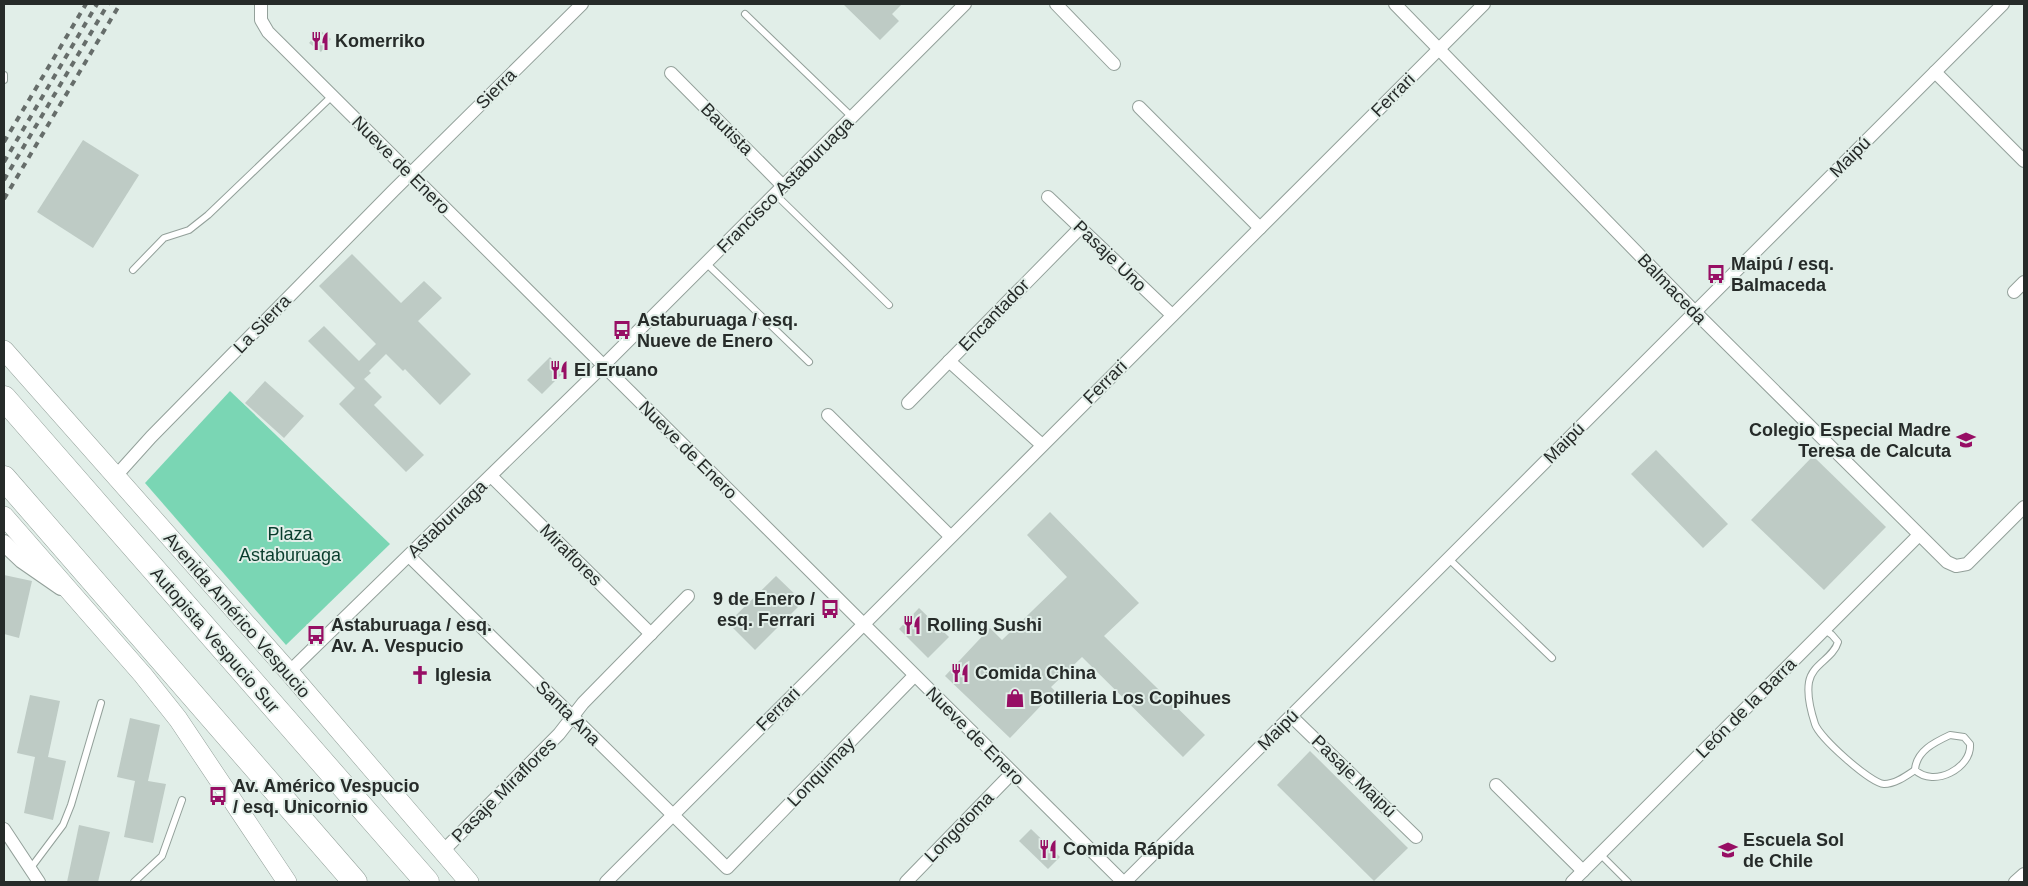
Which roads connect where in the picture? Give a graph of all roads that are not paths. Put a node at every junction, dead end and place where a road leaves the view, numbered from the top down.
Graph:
1 (582, 4) edge
2 (965, 4) edge
3 (1056, 4) edge
4 (1395, 4) edge
5 (1484, 4) edge
6 (2003, 4) edge
7 (260, 9) edge
8 (745, 14) dead end
9 (1439, 49) junction
10 (1114, 64) dead end
11 (1935, 72) junction
12 (671, 73) dead end
13 (4, 75) edge
14 (4, 80) edge
15 (332, 96) junction
16 (1139, 107) dead end
17 (852, 117) junction
18 (2024, 161) edge
19 (410, 174) junction
20 (779, 190) junction
21 (1048, 197) dead end
22 (1080, 228) junction
23 (1260, 228) junction
24 (706, 263) junction
25 (133, 270) dead end
26 (2024, 282) edge
27 (2014, 292) dead end
28 (889, 305) dead end
29 (1695, 312) junction
30 (1172, 315) junction
31 (4, 350) edge
32 (950, 361) junction
33 (809, 362) dead end
34 (604, 365) junction
35 (4, 398) edge
36 (908, 403) dead end
37 (828, 415) dead end
38 (1042, 445) junction
39 (491, 476) junction
40 (115, 477) junction
41 (4, 478) edge
42 (2024, 507) edge
43 (4, 516) edge
44 (1919, 535) junction
45 (950, 536) junction
46 (4, 543) edge
47 (409, 556) junction
48 (1449, 559) junction
49 (72, 593) junction
50 (688, 596) dead end
51 (862, 624) junction
52 (1824, 629) junction
53 (651, 634) junction
54 (1552, 658) dead end
55 (289, 672) junction
56 (914, 676) junction
57 (101, 703) dead end
58 (1292, 716) junction
59 (572, 717) junction
60 (1915, 770) junction
61 (1012, 772) junction
62 (1496, 785) dead end
63 (182, 800) dead end
64 (289, 807) junction
65 (672, 815) junction
66 (4, 828) edge
67 (1416, 837) dead end
68 (442, 852) junction
69 (1600, 854) junction
70 (728, 868) joint
71 (30, 869) junction
72 (1583, 871) junction
73 (2024, 874) edge
74 (39, 882) edge
75 (134, 882) edge
76 (286, 882) edge
77 (334, 882) edge
78 (355, 882) edge
79 (427, 882) edge
80 (468, 882) edge
81 (606, 882) edge
82 (906, 882) edge
83 (1124, 882) edge
84 (1572, 882) edge
85 (1628, 882) edge
86 (2015, 882) edge

1 - 19 street, Sierra
2 - 17 street, Francisco Astaburuaga
3 - 10 street
4 - 9 street, Balmaceda
5 - 9 street, Ferrari
6 - 11 street, Maipú
7 - 15 street, Nueve de Enero
8 - 17 lane
9 - 23 street, Ferrari
9 - 29 street, Balmaceda
11 - 18 street
11 - 29 street, Maipú
12 - 20 street, Bautista
13 - 14 lane
15 - 19 street, Nueve de Enero
15 - 25 lane
16 - 23 street
17 - 20 street, Francisco Astaburuaga
19 - 34 street, Nueve de Enero
19 - 40 street, La Sierra
20 - 24 street, Francisco Astaburuaga
20 - 28 lane
21 - 22 street, Pasaje Uno
22 - 30 street, Pasaje Uno
22 - 32 street, Encantador
23 - 30 street, Ferrari
24 - 33 lane
24 - 34 street, Francisco Astaburuaga
26 - 27 street
29 - 44 street, Balmaceda
29 - 48 street, Maipú
30 - 38 street, Ferrari
31 - 40 main road, Avenida Américo Vespucio
32 - 36 street, Encantador
32 - 38 street
34 - 39 street, Astaburuaga
34 - 51 street, Nueve de Enero
35 - 79 highway, Autopista Vespucio Sur
37 - 45 street
38 - 45 street, Ferrari
39 - 47 street, Astaburuaga
39 - 53 street, Miraflores
40 - 55 main road, Avenida Américo Vespucio
41 - 64 highway
42 - 44 street, Balmaceda
43 - 49 main road
44 - 52 street, León de la Barra
45 - 51 street, Ferrari
46 - 49 street
47 - 55 street, Astaburuaga
47 - 59 street, Santa Ana
48 - 54 lane
48 - 58 street, Maipú
49 - 76 main road
50 - 53 street, Pasaje Miraflores
51 - 56 street, Nueve de Enero
51 - 65 street, Ferrari
52 - 60 lane
52 - 69 street, León de la Barra
53 - 59 street, Pasaje Miraflores
55 - 68 main road, Avenida Américo Vespucio
56 - 61 street, Nueve de Enero
56 - 70 street, Lonquimay
57 - 71 lane
58 - 67 street, Pasaje Maipú
58 - 83 street, Maipú
59 - 65 street, Santa Ana
59 - 68 street, Pasaje Miraflores
60 - 60 lane
61 - 82 street, Longotoma
61 - 83 street, Nueve de Enero
62 - 72 street
63 - 75 lane
64 - 77 highway
64 - 78 highway
65 - 70 street, Santa Ana
65 - 81 street, Ferrari
66 - 71 street
68 - 80 main road, Avenida Américo Vespucio
69 - 72 street, León de la Barra
69 - 85 lane
71 - 74 street
72 - 84 street, León de la Barra
73 - 86 street

